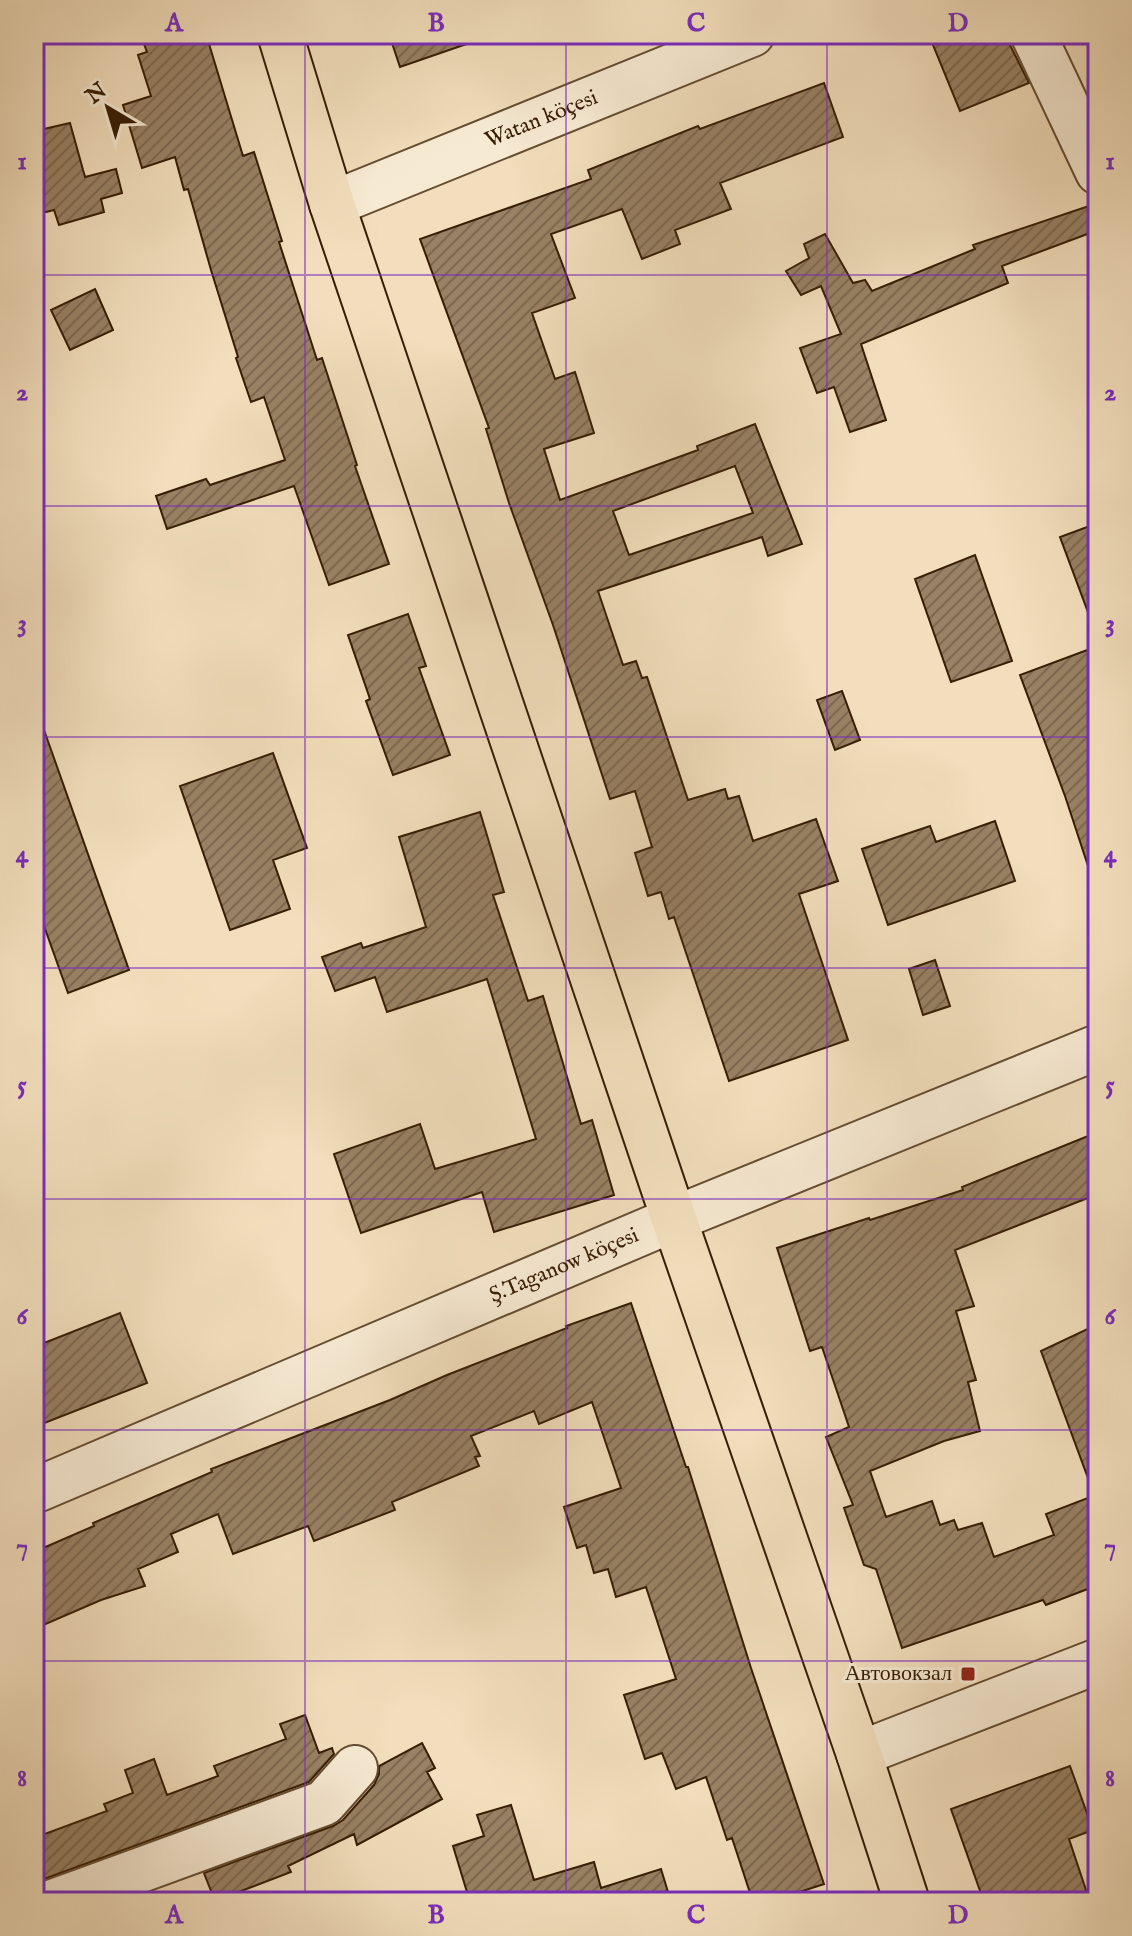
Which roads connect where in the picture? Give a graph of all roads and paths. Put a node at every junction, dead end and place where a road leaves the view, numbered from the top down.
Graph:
1 (280, 34) edge
2 (752, 34) edge
3 (1033, 34) edge
4 (1098, 172) edge
5 (332, 204) junction
6 (1098, 1047) edge
7 (674, 1219) junction
8 (34, 1491) edge
9 (1098, 1661) edge
10 (859, 1754) junction
11 (355, 1768) dead end
12 (53, 1902) edge
13 (907, 1902) edge

1 - 5 main road
2 - 5 street, Watan köçesi
3 - 4 street
5 - 7 main road
6 - 7 street, Ş.Taganow köçesi
7 - 8 street, Ş.Taganow köçesi
7 - 10 main road
9 - 10 street
10 - 13 main road
11 - 12 street

